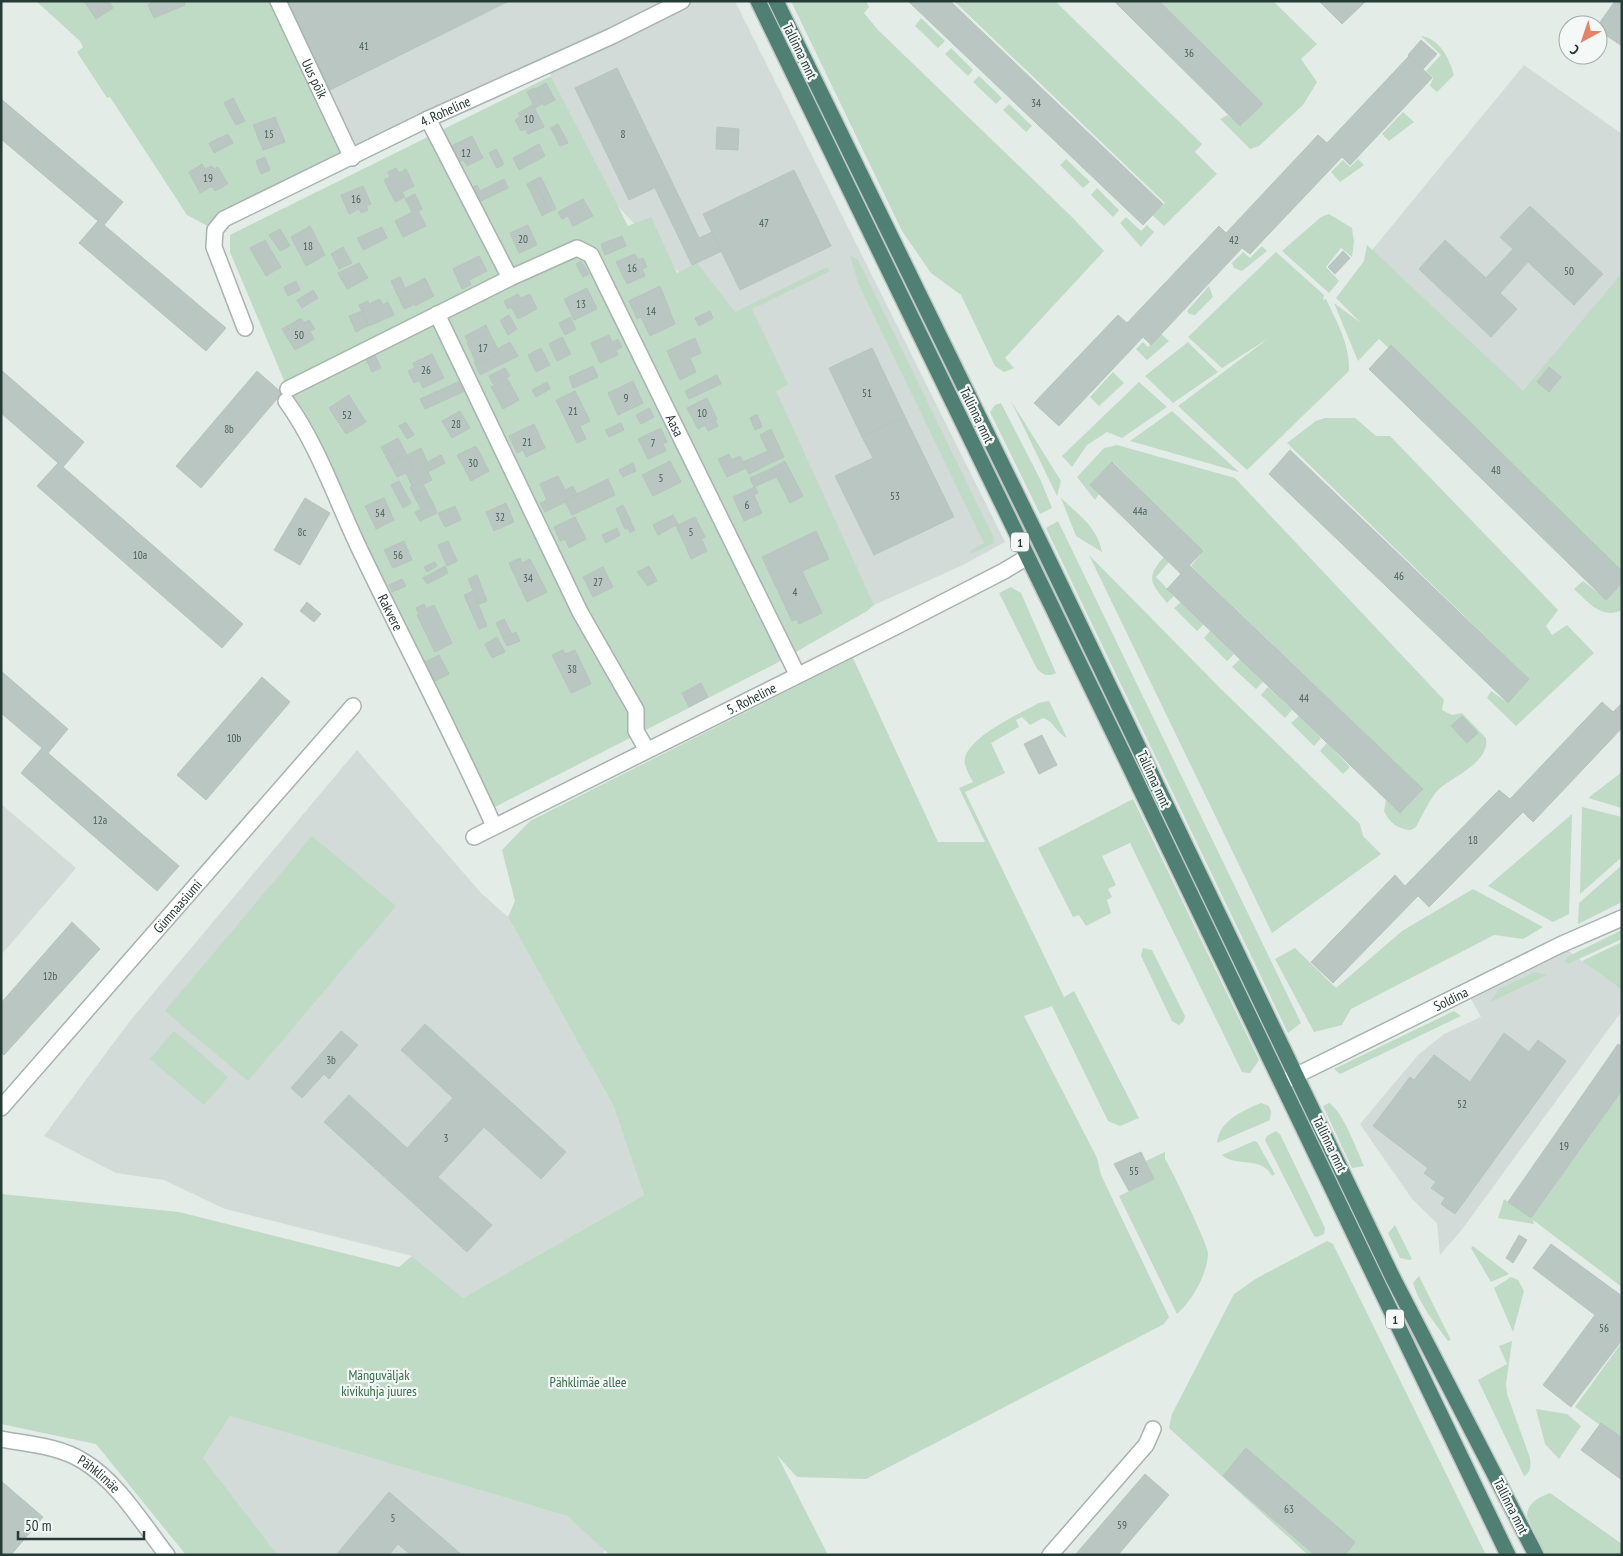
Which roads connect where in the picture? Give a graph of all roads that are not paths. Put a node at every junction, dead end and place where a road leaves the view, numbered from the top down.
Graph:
1 (278, 1) edge
2 (682, 1) edge
3 (758, 1) edge
4 (776, 1) edge
5 (428, 119) junction
6 (352, 158) junction
7 (510, 278) junction
8 (437, 314) junction
9 (245, 328) dead end
10 (287, 395) joint
11 (1027, 557) junction
12 (797, 674) junction
13 (353, 706) dead end
14 (646, 750) junction
15 (494, 826) junction
16 (474, 837) dead end
17 (1622, 918) edge
18 (1296, 1076) junction
19 (1281, 1083) junction
20 (1, 1108) edge
21 (1153, 1429) dead end
22 (1, 1439) edge
23 (167, 1555) edge
24 (1050, 1555) edge
25 (1508, 1555) edge
26 (1536, 1555) edge

1 - 6 street, Uus põik
2 - 5 street, 4. Roheline
3 - 11 highway, Tallinna mnt / 1
4 - 18 highway, Tallinna mnt / 1
5 - 6 street, 4. Roheline
5 - 7 street
6 - 9 street, 4. Roheline
7 - 8 street, Aasa
7 - 12 street, Aasa
8 - 10 street, Aasa
8 - 14 street
10 - 15 street, Rakvere
11 - 12 street, 5. Roheline
11 - 19 highway, Tallinna mnt / 1
12 - 14 street, 5. Roheline
13 - 20 street, Gümnaasiumi
14 - 15 street, 5. Roheline
15 - 16 street, 5. Roheline
17 - 18 street, Soldina
18 - 19 street, Soldina
18 - 26 highway, Tallinna mnt / 1
19 - 25 highway, Tallinna mnt / 1
21 - 24 street
22 - 23 street, Pähklimäe

